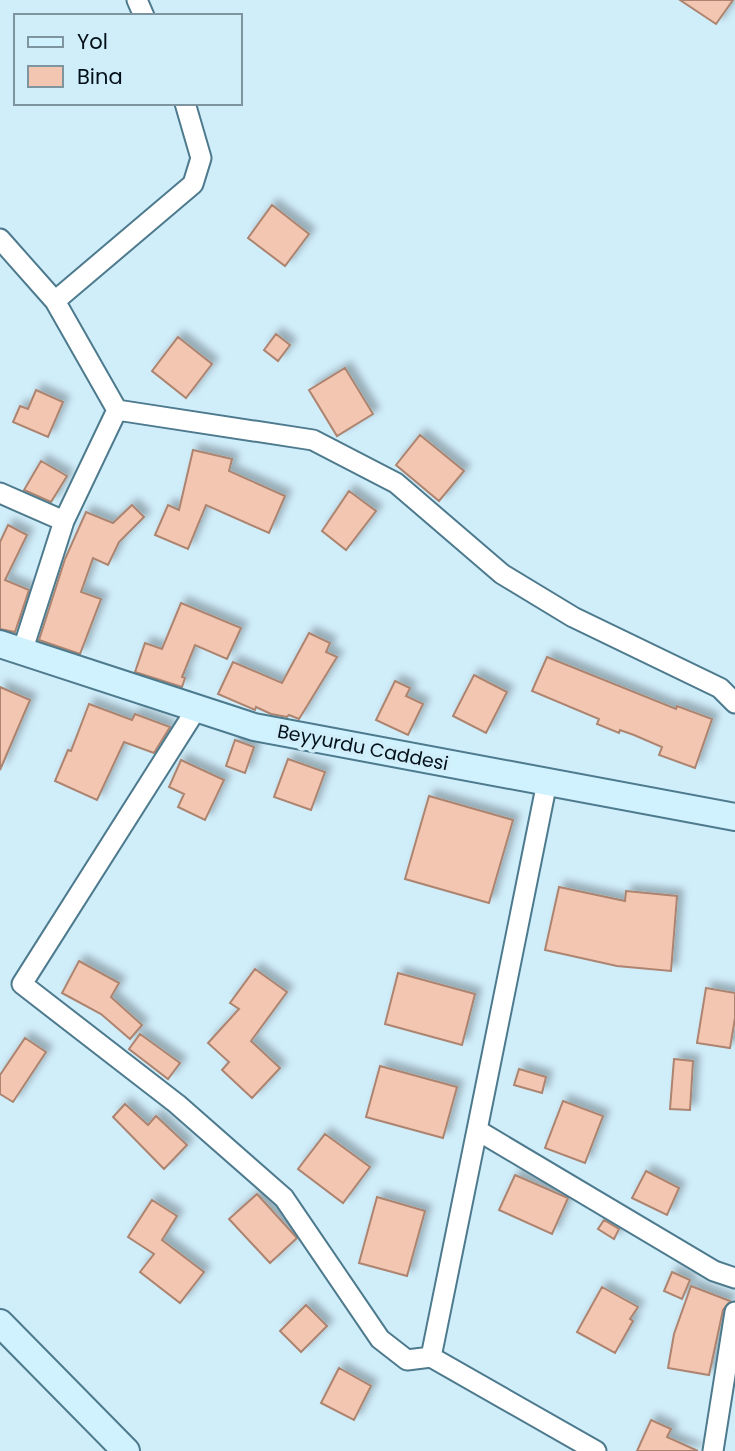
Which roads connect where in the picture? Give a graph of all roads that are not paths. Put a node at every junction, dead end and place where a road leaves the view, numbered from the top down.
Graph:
1 (186, 105) edge
2 (0, 239) edge
3 (55, 301) junction
4 (117, 410) junction
5 (0, 493) edge
6 (64, 520) junction
7 (11, 648) edge
8 (735, 703) edge
9 (197, 708) junction
10 (547, 782) junction
11 (735, 817) edge
12 (477, 1130) junction
13 (735, 1278) edge
14 (735, 1312) edge
15 (0, 1323) edge
16 (431, 1357) junction
17 (127, 1451) edge
18 (596, 1451) edge
19 (713, 1451) edge

1 - 3 street
2 - 3 street
3 - 4 street
4 - 6 street
4 - 8 street
5 - 6 street
6 - 7 street
7 - 9 street, Beyyurdu Caddesi
9 - 10 street, Beyyurdu Caddesi
9 - 16 street
10 - 11 street, Beyyurdu Caddesi
10 - 12 street
12 - 13 street
12 - 16 street
14 - 19 street
15 - 17 street
16 - 18 street

